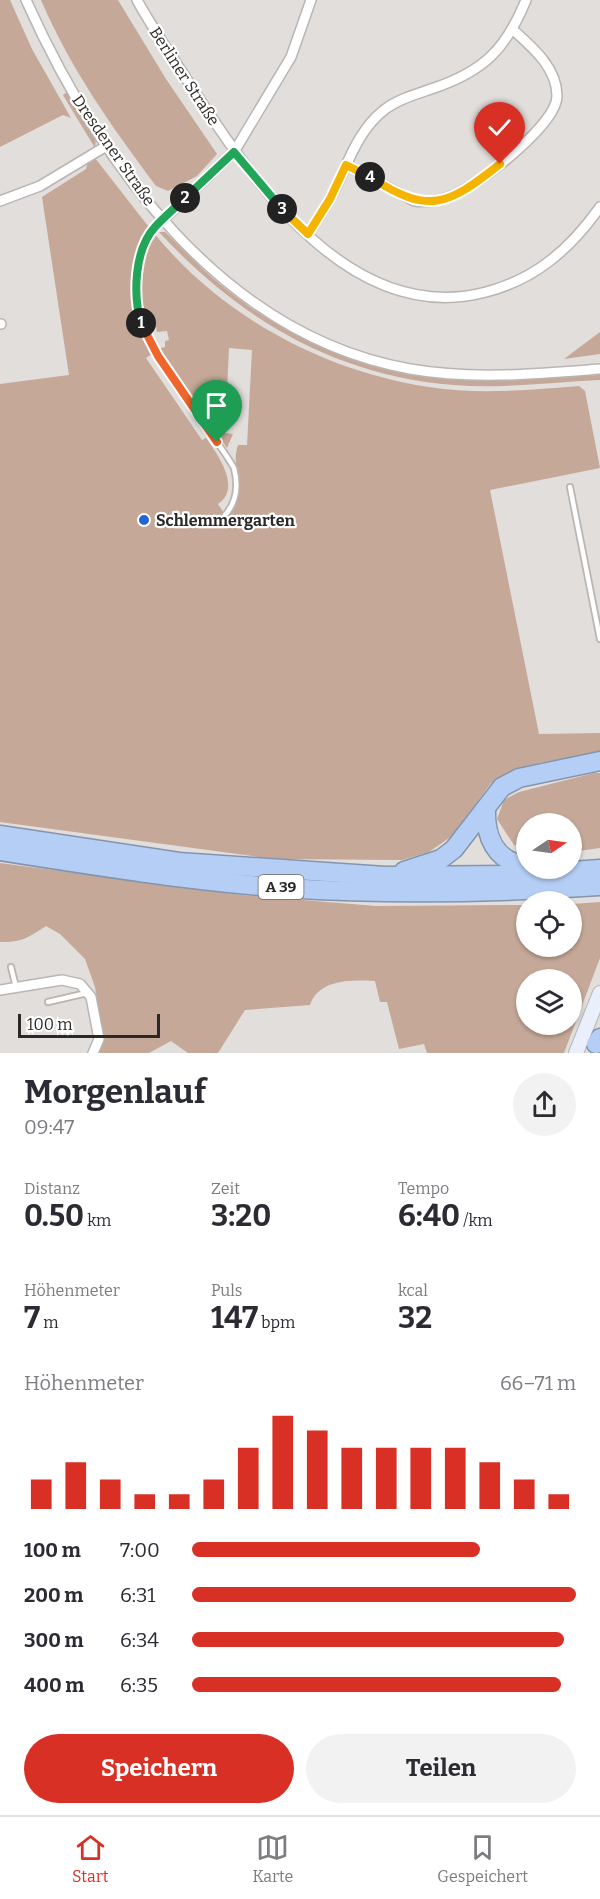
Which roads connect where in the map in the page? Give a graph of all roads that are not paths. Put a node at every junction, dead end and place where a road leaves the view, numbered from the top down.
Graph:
1 (26, 0) edge
2 (137, 0) edge
3 (311, 0) edge
4 (526, 0) edge
5 (512, 29) junction
6 (108, 145) junction
7 (234, 152) junction
8 (346, 165) junction
9 (0, 201) edge
10 (600, 207) edge
11 (164, 219) junction
12 (308, 234) junction
13 (600, 369) edge
14 (570, 487) dead end
15 (225, 515) dead end
16 (600, 639) edge
17 (600, 761) edge
18 (486, 808) junction
19 (0, 835) edge
20 (0, 851) edge
21 (516, 862) edge
22 (592, 870) edge
23 (385, 876) junction
24 (600, 886) edge
25 (12, 967) dead end
26 (16, 987) junction
27 (0, 990) edge
28 (88, 992) junction
29 (600, 993) edge
30 (48, 1002) dead end
31 (93, 1053) edge
32 (576, 1053) edge

1 - 6 street, Dresdener Straße
2 - 7 street, Berliner Straße
3 - 7 street
4 - 5 street
5 - 8 street
5 - 8 street
6 - 9 street
6 - 11 street, Dresdener Straße
7 - 11 street
7 - 12 street, Berliner Straße
8 - 12 street
10 - 12 street, Berliner Straße
11 - 13 street, Dresdener Straße
11 - 15 lane
14 - 16 lane
17 - 18 highway
18 - 21 highway
18 - 23 highway
19 - 23 highway, A 39
20 - 24 highway, A 39
22 - 23 highway, A 39
25 - 26 lane
26 - 27 street
26 - 28 street
28 - 30 lane
28 - 31 street
29 - 32 street

